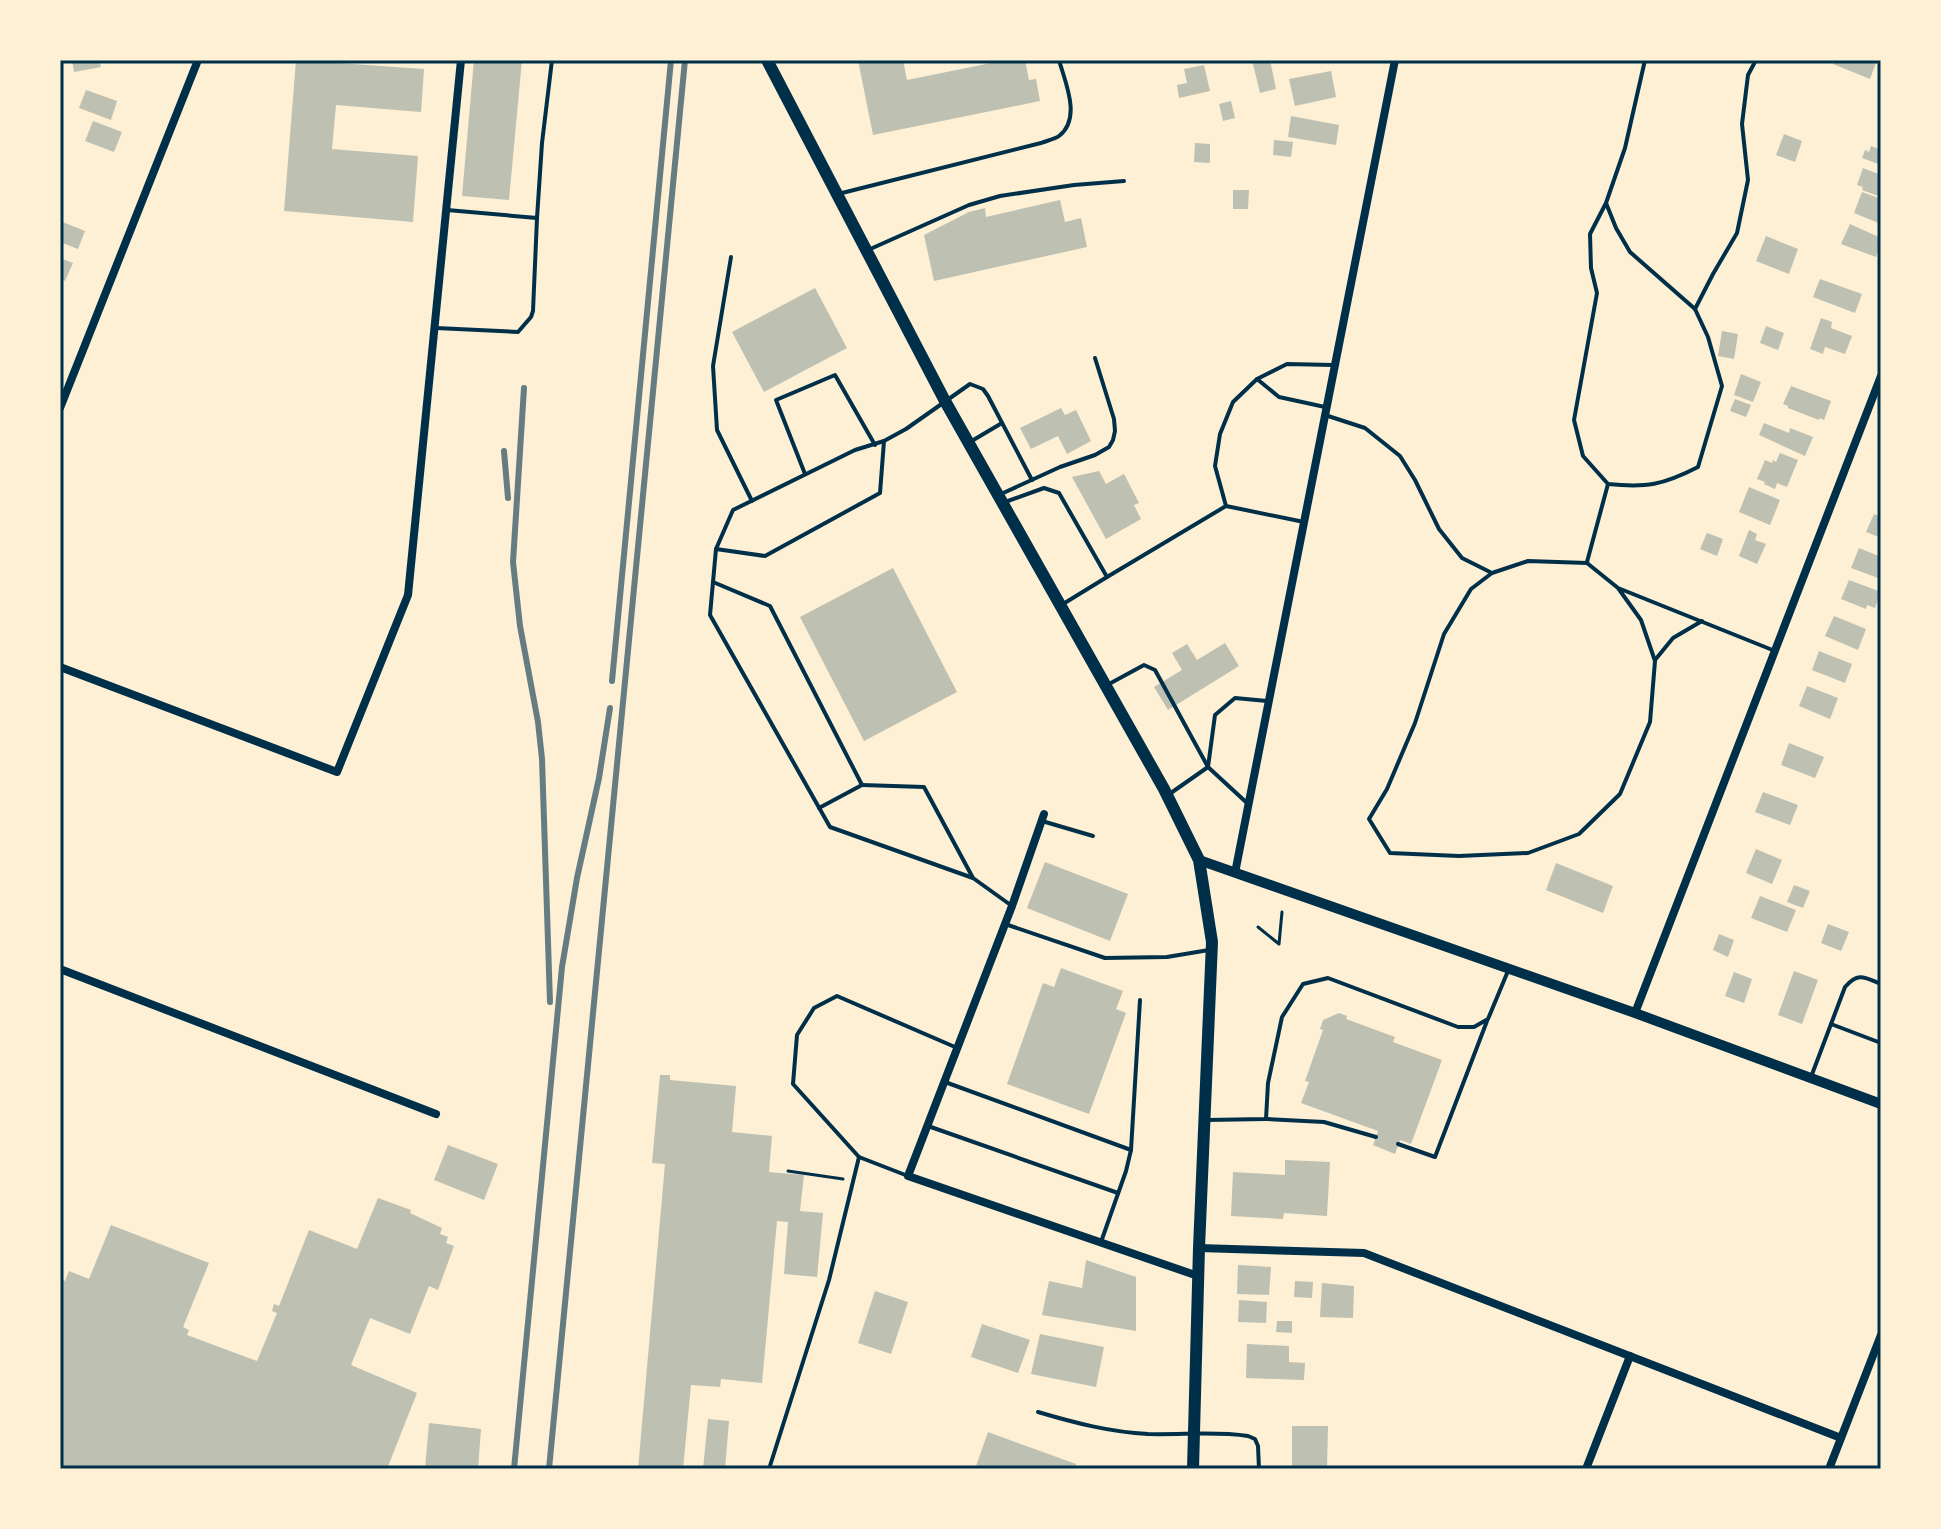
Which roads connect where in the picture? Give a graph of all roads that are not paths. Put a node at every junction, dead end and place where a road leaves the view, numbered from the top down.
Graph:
1 (198, 60) edge
2 (461, 60) edge
3 (552, 60) edge
4 (767, 60) edge
5 (1059, 60) edge
6 (1395, 60) edge
7 (1645, 60) edge
8 (1756, 60) edge
9 (1124, 181) dead end
10 (836, 194) junction
11 (1606, 203) junction
12 (447, 210) junction
13 (537, 218) junction
14 (866, 251) junction
15 (731, 257) dead end
16 (1695, 309) junction
17 (433, 328) junction
18 (1095, 358) dead end
19 (1336, 365) junction
20 (1881, 376) edge
21 (1257, 379) junction
22 (64, 385) edge
23 (945, 401) junction
24 (60, 408) edge
25 (1326, 412) junction
26 (1002, 423) junction
27 (884, 441) junction
28 (969, 443) junction
29 (875, 445) junction
30 (805, 474) junction
31 (1032, 480) junction
32 (1608, 484) junction
33 (1001, 499) junction
34 (752, 501) junction
35 (1226, 506) junction
36 (1304, 522) junction
37 (716, 549) junction
38 (1587, 563) junction
39 (1492, 573) junction
40 (1107, 577) junction
41 (713, 582) junction
42 (1618, 588) junction
43 (1061, 605) junction
44 (1702, 621) junction
45 (1775, 651) junction
46 (1655, 661) junction
47 (60, 667) edge
48 (1106, 686) junction
49 (1269, 701) junction
50 (1208, 767) junction
51 (862, 785) junction
52 (1168, 796) junction
53 (1249, 805) junction
54 (819, 808) junction
55 (1043, 818) joint
56 (1093, 836) dead end
57 (1199, 860) junction
58 (1235, 873) junction
59 (973, 878) junction
60 (1012, 906) junction
61 (1005, 924) junction
62 (1212, 950) junction
63 (60, 969) edge
64 (1509, 969) junction
65 (1881, 984) edge
66 (1140, 1000) dead end
67 (1635, 1013) junction
68 (1488, 1019) junction
69 (1831, 1024) junction
70 (1881, 1043) edge
71 (957, 1048) junction
72 (1811, 1078) junction
73 (944, 1082) junction
74 (1881, 1104) edge
75 (436, 1114) dead end
76 (1266, 1119) junction
77 (1204, 1120) junction
78 (928, 1126) junction
79 (1376, 1137) dead end
80 (1398, 1144) dead end
81 (1131, 1150) junction
82 (859, 1157) junction
83 (908, 1176) junction
84 (1118, 1193) junction
85 (1101, 1242) junction
86 (1199, 1248) junction
87 (1198, 1276) junction
88 (1881, 1335) edge
89 (1630, 1356) junction
90 (1038, 1412) dead end
91 (1194, 1433) junction
92 (1841, 1438) junction
93 (769, 1469) edge
94 (1193, 1469) edge
95 (1259, 1469) edge
96 (1586, 1469) edge
97 (1829, 1469) edge

1 - 22 street
2 - 12 street
3 - 13 lane
4 - 10 main road
5 - 10 lane
6 - 19 street
7 - 11 lane
8 - 16 lane
9 - 14 lane
10 - 14 main road
11 - 16 lane
11 - 32 lane
12 - 13 lane
12 - 17 street
13 - 17 lane
14 - 23 main road
15 - 34 lane
16 - 32 lane
17 - 47 street
18 - 31 lane
19 - 21 lane
19 - 25 street
20 - 45 street
21 - 25 lane
21 - 35 lane
22 - 24 street
23 - 26 lane
23 - 27 lane
23 - 28 main road
25 - 36 street
25 - 39 lane
26 - 28 lane
26 - 31 lane
27 - 29 lane
27 - 37 lane
28 - 33 main road
29 - 30 lane
29 - 30 lane
30 - 34 lane
31 - 33 lane
32 - 38 lane
33 - 40 lane
33 - 43 main road
34 - 37 lane
35 - 36 lane
35 - 40 lane
36 - 49 street
37 - 41 lane
38 - 39 lane
38 - 42 lane
39 - 46 lane
40 - 43 lane
41 - 51 lane
41 - 54 lane
42 - 44 lane
42 - 46 lane
43 - 48 main road
44 - 45 lane
44 - 46 lane
45 - 67 street
48 - 50 lane
48 - 52 main road
49 - 50 lane
49 - 53 street
50 - 52 lane
50 - 53 lane
51 - 54 lane
51 - 59 lane
52 - 57 main road
53 - 58 street
54 - 59 lane
55 - 56 lane
55 - 60 street
57 - 58 street
57 - 62 main road
58 - 64 street
59 - 60 lane
60 - 61 street
61 - 62 lane
61 - 71 street
62 - 77 main road
63 - 75 street
64 - 67 street
64 - 68 lane
65 - 69 lane
66 - 81 lane
67 - 72 street
68 - 76 lane
68 - 80 lane
69 - 70 lane
69 - 72 lane
71 - 73 street
71 - 82 lane
72 - 74 street
73 - 78 street
73 - 81 lane
76 - 77 lane
76 - 79 lane
77 - 86 main road
78 - 83 street
78 - 84 lane
81 - 84 lane
82 - 83 lane
82 - 93 lane
83 - 85 street
84 - 85 lane
85 - 87 street
86 - 87 main road
86 - 89 street
87 - 91 main road
88 - 92 street
89 - 92 street
89 - 96 street
90 - 91 lane
91 - 94 main road
91 - 95 lane
92 - 97 street

